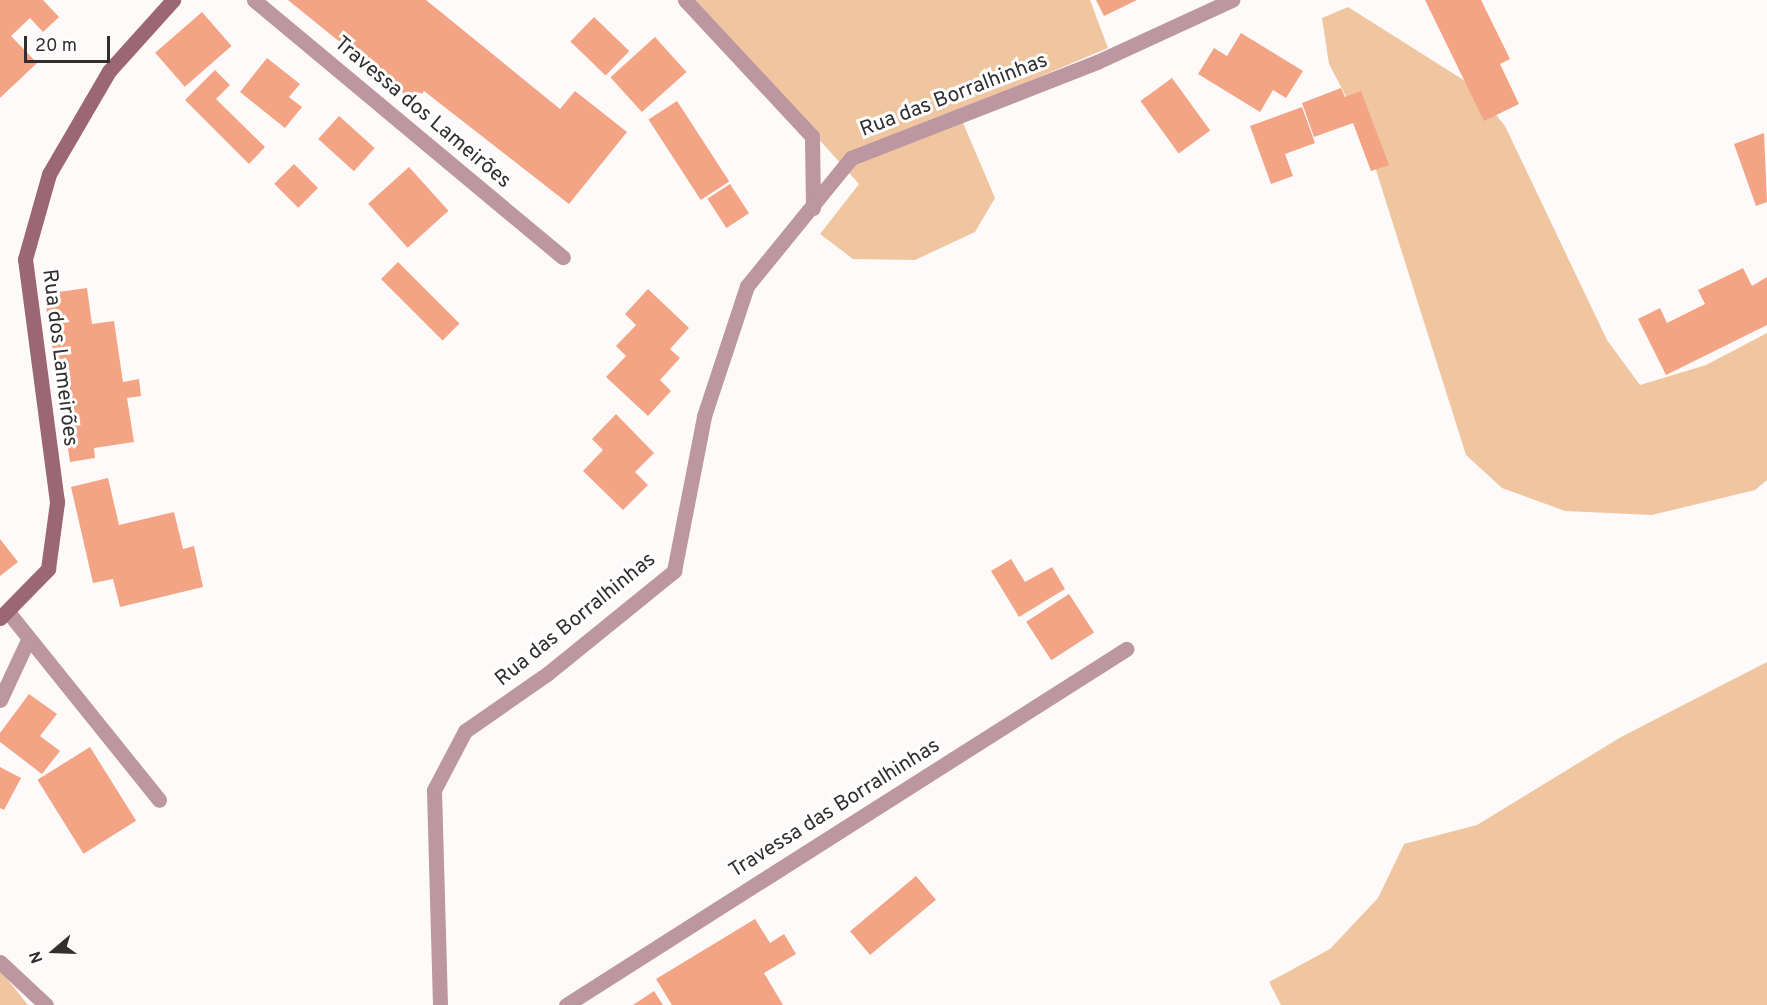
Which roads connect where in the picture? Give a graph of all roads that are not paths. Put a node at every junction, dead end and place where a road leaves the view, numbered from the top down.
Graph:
1 (173, 0) edge
2 (254, 0) edge
3 (685, 0) edge
4 (1232, 0) edge
5 (1215, 3) edge
6 (813, 208) junction
7 (563, 257) dead end
8 (4, 615) edge
9 (28, 640) junction
10 (1126, 649) dead end
11 (0, 700) edge
12 (159, 800) dead end
13 (0, 962) edge
14 (46, 1005) edge
15 (440, 1005) edge
16 (566, 1005) edge

1 - 8 street, Rua dos Lameirões
2 - 7 street, Travessa dos Lameirões
3 - 6 street
4 - 5 street, Rua das Borralhinhas
5 - 6 street, Rua das Borralhinhas
6 - 15 street, Rua das Borralhinhas
8 - 9 street, Rua dos Lameirões
9 - 11 street
9 - 12 street, Rua dos Lameirões
10 - 16 street, Travessa das Borralhinhas
13 - 14 street

